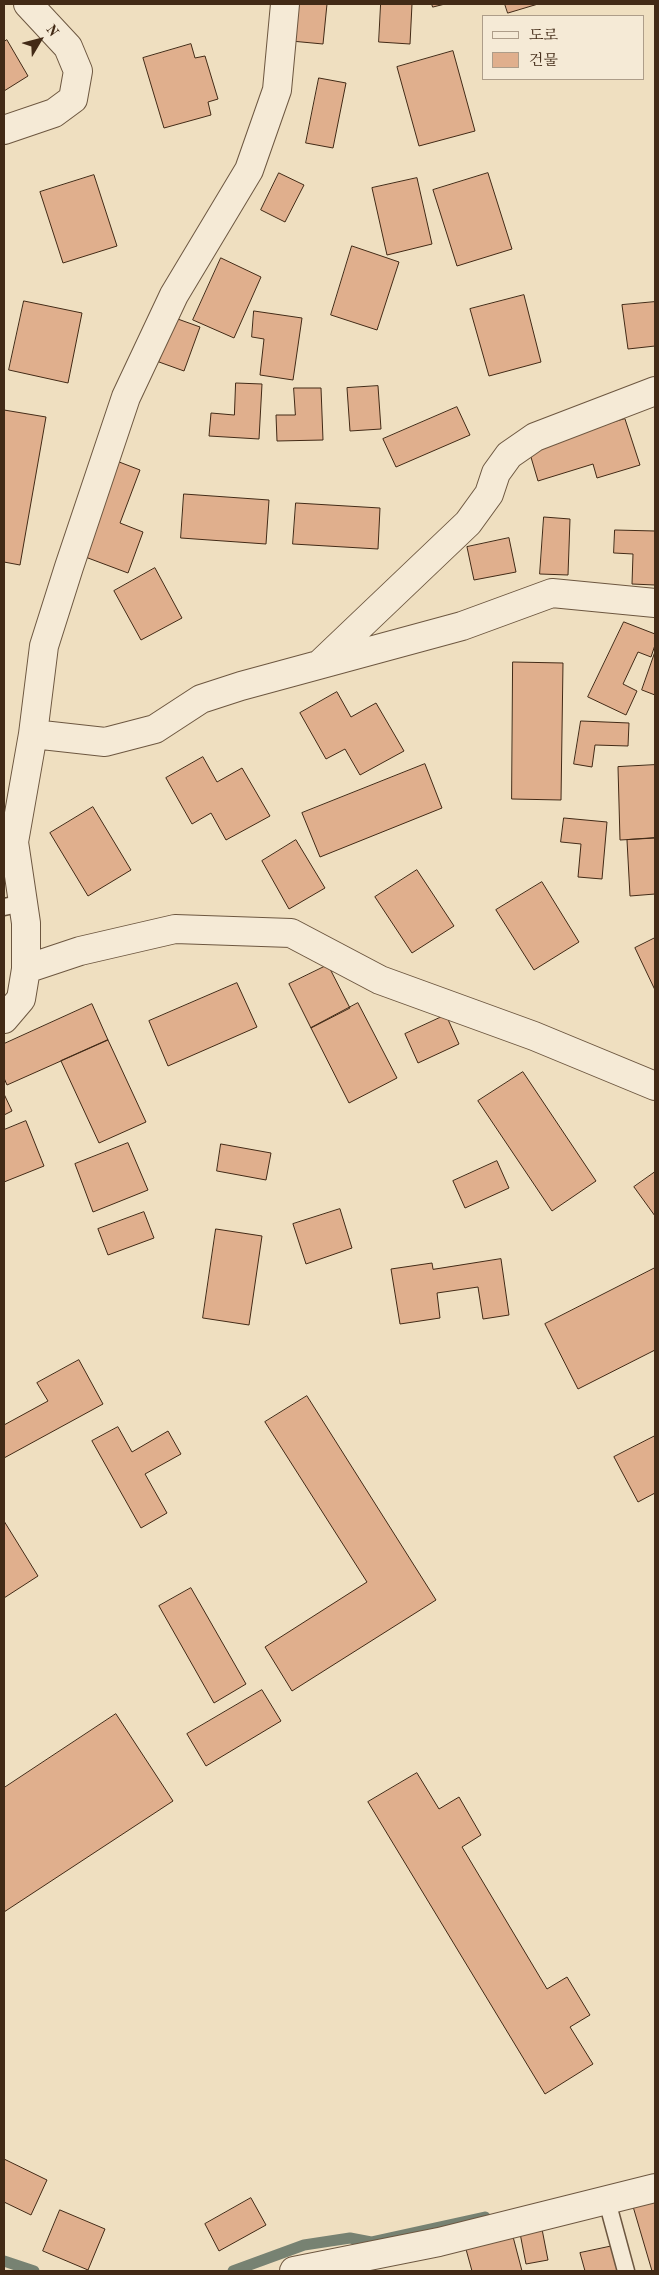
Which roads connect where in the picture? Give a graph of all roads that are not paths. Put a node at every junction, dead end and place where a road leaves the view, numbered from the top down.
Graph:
1 (28, 4) edge
2 (285, 4) edge
3 (4, 130) edge
4 (655, 391) edge
5 (655, 603) edge
6 (317, 666) junction
7 (33, 734) junction
8 (13, 905) edge
9 (26, 969) junction
10 (4, 1019) edge
11 (655, 1086) edge
12 (655, 2188) edge
13 (606, 2201) junction
14 (294, 2271) edge
15 (626, 2271) edge

1 - 3 street
2 - 7 street
4 - 6 street
5 - 6 street
6 - 7 street
7 - 8 street
8 - 9 street
9 - 10 street
9 - 11 street
12 - 13 street
13 - 14 street
13 - 15 lane

